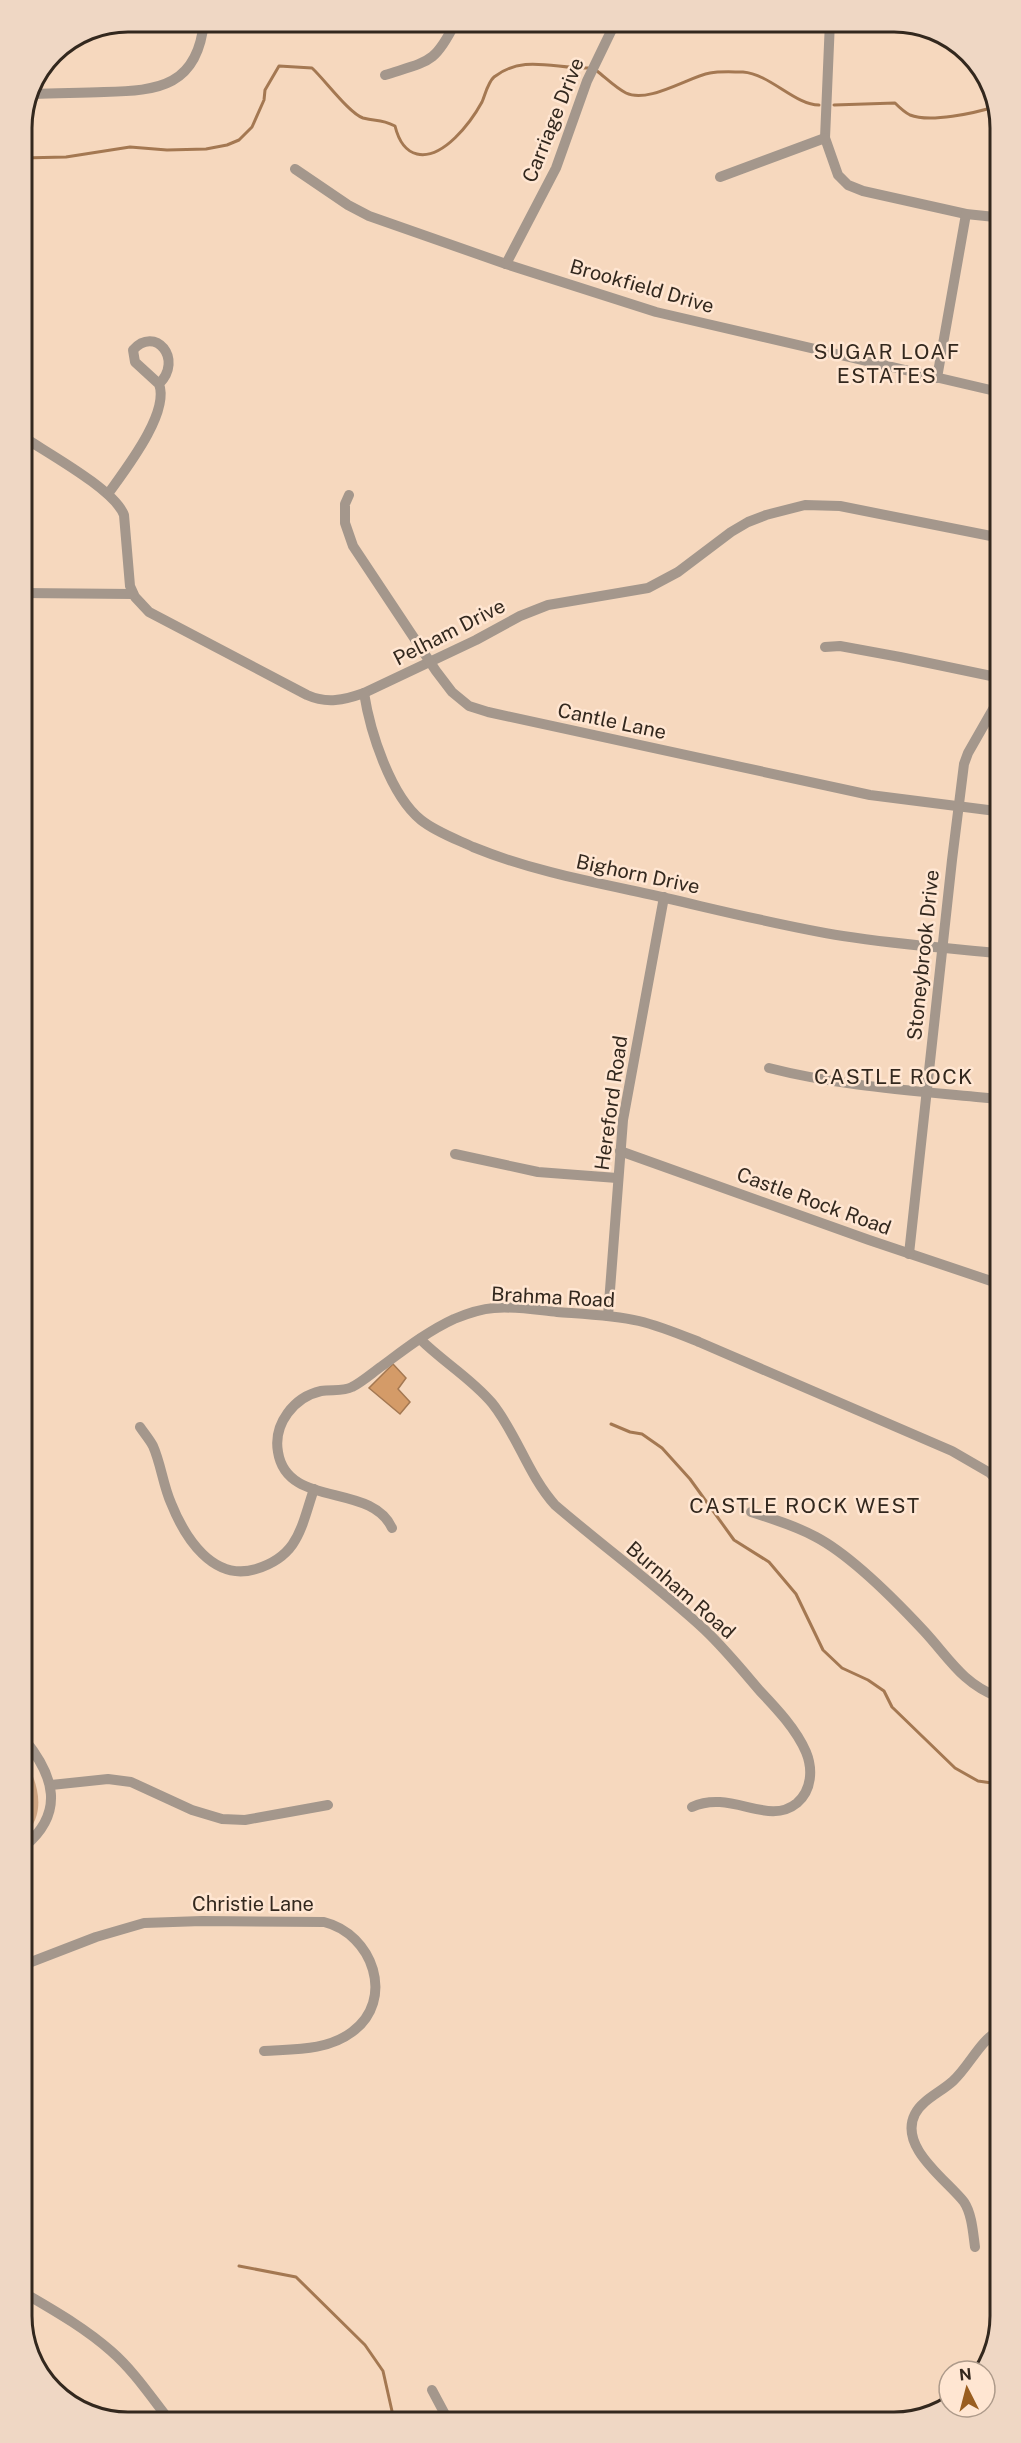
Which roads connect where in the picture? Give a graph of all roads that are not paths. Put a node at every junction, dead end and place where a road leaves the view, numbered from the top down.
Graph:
1 (202, 32) edge
2 (450, 32) edge
3 (611, 32) edge
4 (830, 32) edge
5 (385, 75) dead end
6 (38, 94) edge
7 (825, 138) junction
8 (296, 168) dead end
9 (720, 177) dead end
10 (966, 214) junction
11 (990, 216) edge
12 (506, 264) junction
13 (937, 378) junction
14 (159, 384) dead end
15 (990, 390) edge
16 (32, 443) edge
17 (108, 494) junction
18 (349, 495) dead end
19 (990, 536) edge
20 (32, 593) edge
21 (133, 594) junction
22 (825, 647) dead end
23 (430, 663) junction
24 (990, 676) edge
25 (364, 693) junction
26 (990, 714) edge
27 (958, 807) junction
28 (990, 810) edge
29 (664, 897) junction
30 (942, 948) junction
31 (990, 952) edge
32 (769, 1068) dead end
33 (927, 1091) junction
34 (990, 1098) edge
35 (620, 1151) junction
36 (454, 1154) dead end
37 (617, 1178) junction
38 (909, 1254) junction
39 (990, 1281) edge
40 (608, 1316) junction
41 (420, 1339) junction
42 (140, 1427) dead end
43 (990, 1473) edge
44 (314, 1489) junction
45 (751, 1512) dead end
46 (392, 1528) dead end
47 (990, 1694) edge
48 (32, 1750) edge
49 (51, 1785) junction
50 (328, 1805) dead end
51 (692, 1807) dead end
52 (32, 1838) edge
53 (32, 1963) edge
54 (990, 2037) edge
55 (264, 2051) dead end
56 (975, 2247) dead end
57 (32, 2300) edge
58 (432, 2390) dead end
59 (162, 2411) edge
60 (443, 2411) edge

1 - 6 street
2 - 5 street
3 - 12 street, Carriage Drive
4 - 7 street
7 - 9 street
7 - 10 street
8 - 12 street, Brookfield Drive
10 - 11 street
10 - 13 street
12 - 13 street, Brookfield Drive
13 - 15 street, Brookfield Drive
14 - 17 street
16 - 17 street
17 - 21 street
18 - 23 street, Cantle Lane
19 - 23 street, Pelham Drive
20 - 21 street
21 - 25 street, Pelham Drive
22 - 24 street
23 - 25 street, Pelham Drive
23 - 27 street, Cantle Lane
25 - 29 street, Bighorn Drive
26 - 27 street, Stoneybrook Drive
27 - 28 street, Cantle Lane
27 - 30 street, Stoneybrook Drive
29 - 30 street, Bighorn Drive
29 - 35 street, Hereford Road
30 - 31 street, Bighorn Drive
30 - 33 street, Stoneybrook Drive
32 - 33 street
33 - 34 street
33 - 38 street, Stoneybrook Drive
35 - 37 street, Hereford Road
35 - 38 street, Castle Rock Road
36 - 37 street
37 - 40 street, Hereford Road
38 - 39 street, Castle Rock Road
40 - 41 street, Brahma Road
40 - 43 street, Brahma Road
41 - 44 street, Brahma Road
41 - 51 street, Burnham Road
42 - 44 street
44 - 46 street, Brahma Road
45 - 47 street
48 - 49 street
49 - 50 street
49 - 52 street
53 - 55 street, Christie Lane
54 - 56 street
57 - 59 street
58 - 60 street

